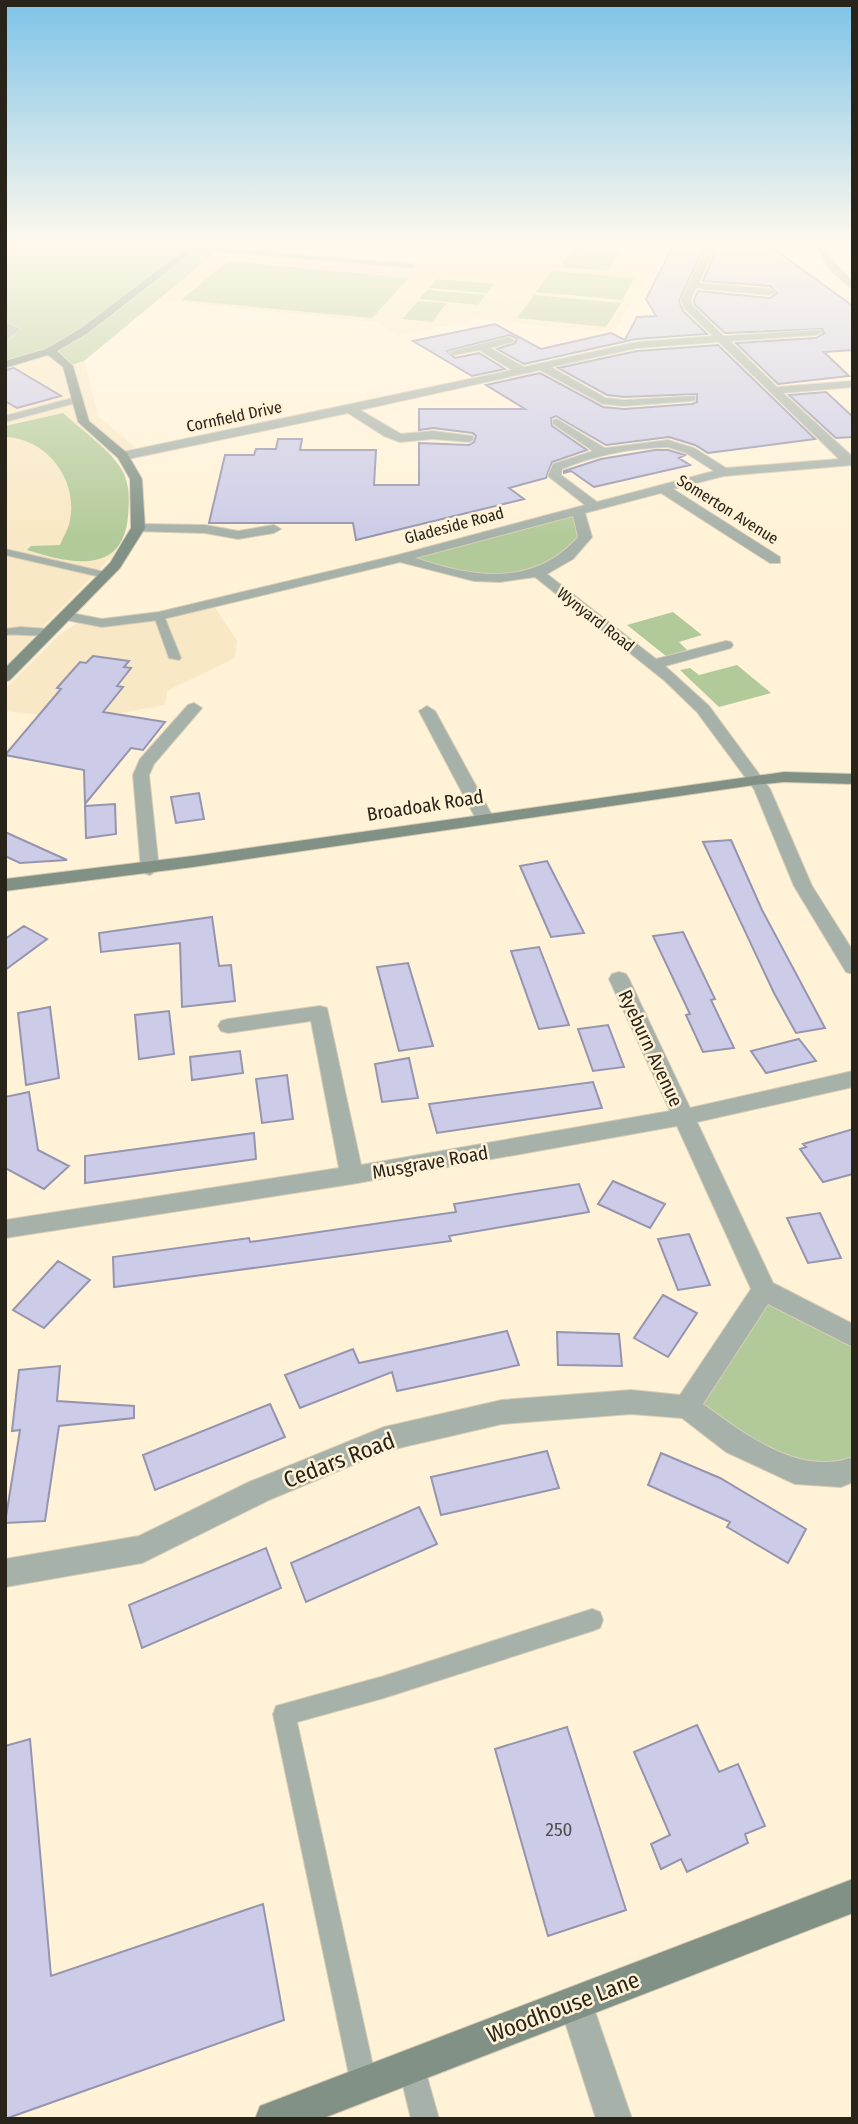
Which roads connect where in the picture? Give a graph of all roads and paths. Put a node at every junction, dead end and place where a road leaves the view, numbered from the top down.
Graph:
1 (67, 341) edge
2 (509, 341) dead end
3 (693, 341) edge
4 (726, 341) edge
5 (481, 346) junction
6 (50, 351) junction
7 (454, 352) dead end
8 (5, 365) edge
9 (539, 365) junction
10 (521, 370) junction
11 (853, 384) edge
12 (776, 390) junction
13 (691, 398) dead end
14 (76, 400) junction
15 (350, 409) junction
16 (5, 419) edge
17 (557, 422) dead end
18 (469, 438) dead end
19 (604, 453) junction
20 (123, 456) junction
21 (850, 461) edge
22 (724, 472) junction
23 (662, 488) junction
24 (593, 505) junction
25 (579, 509) junction
26 (138, 528) junction
27 (274, 529) dead end
28 (5, 552) edge
29 (20, 556) junction
30 (401, 558) junction
31 (775, 560) dead end
32 (5, 566) edge
33 (539, 574) junction
34 (105, 575) junction
35 (66, 616) junction
36 (159, 616) junction
37 (5, 632) edge
38 (50, 632) junction
39 (726, 645) dead end
40 (175, 658) dead end
41 (653, 665) junction
42 (5, 677) edge
43 (194, 708) dead end
44 (426, 710) dead end
45 (853, 779) edge
46 (754, 780) junction
47 (484, 817) junction
48 (150, 869) junction
49 (5, 885) edge
50 (853, 967) edge
51 (619, 979) dead end
52 (228, 1026) dead end
53 (853, 1079) edge
54 (684, 1117) junction
55 (352, 1175) junction
56 (5, 1229) edge
57 (764, 1290) junction
58 (853, 1336) edge
59 (687, 1406) junction
60 (853, 1469) edge
61 (5, 1573) edge
62 (592, 1620) dead end
63 (853, 1896) edge
64 (576, 2003) junction
65 (411, 2066) junction
66 (363, 2084) junction
67 (273, 2119) edge
68 (425, 2119) edge
69 (614, 2119) edge

1 - 6 street
2 - 5 street
3 - 9 street, Cornfield Drive
4 - 12 street
5 - 7 street
5 - 10 street
6 - 8 street
6 - 14 street
9 - 10 street, Cornfield Drive
9 - 13 street
10 - 15 street, Cornfield Drive
11 - 12 street
12 - 21 street
14 - 16 lane
14 - 20 street
15 - 18 street
15 - 20 street, Cornfield Drive
17 - 19 street
19 - 22 street
19 - 24 street
20 - 26 street
21 - 22 street, Gladeside Road
22 - 23 street, Gladeside Road
23 - 24 street, Gladeside Road
23 - 31 street, Somerton Avenue
24 - 25 street, Gladeside Road
25 - 30 street, Gladeside Road
25 - 33 street, Wynyard Road
26 - 27 street
26 - 34 street
28 - 29 lane
29 - 32 lane
29 - 34 lane
30 - 33 street, Wynyard Road
30 - 36 street, Gladeside Road
33 - 41 street, Wynyard Road
34 - 35 street
35 - 36 street, Gladeside Road
35 - 38 street
36 - 40 lane
37 - 38 lane
38 - 42 street
39 - 41 street, Wynyard Road
41 - 46 street, Wynyard Road
43 - 48 street
44 - 47 street
45 - 46 street, Broadoak Road
46 - 47 street, Broadoak Road
46 - 50 street, Wynyard Road
47 - 48 street, Broadoak Road
48 - 49 street, Broadoak Road
51 - 54 street, Ryeburn Avenue
52 - 55 street
53 - 54 street, Musgrave Road
54 - 55 street, Musgrave Road
54 - 57 street
55 - 56 street, Musgrave Road
57 - 58 street
57 - 59 street
59 - 60 street
59 - 61 street, Cedars Road
62 - 66 lane
63 - 64 street, Woodhouse Lane
64 - 65 street, Woodhouse Lane
64 - 69 street
65 - 66 street, Woodhouse Lane
65 - 68 lane
66 - 67 street, Woodhouse Lane

